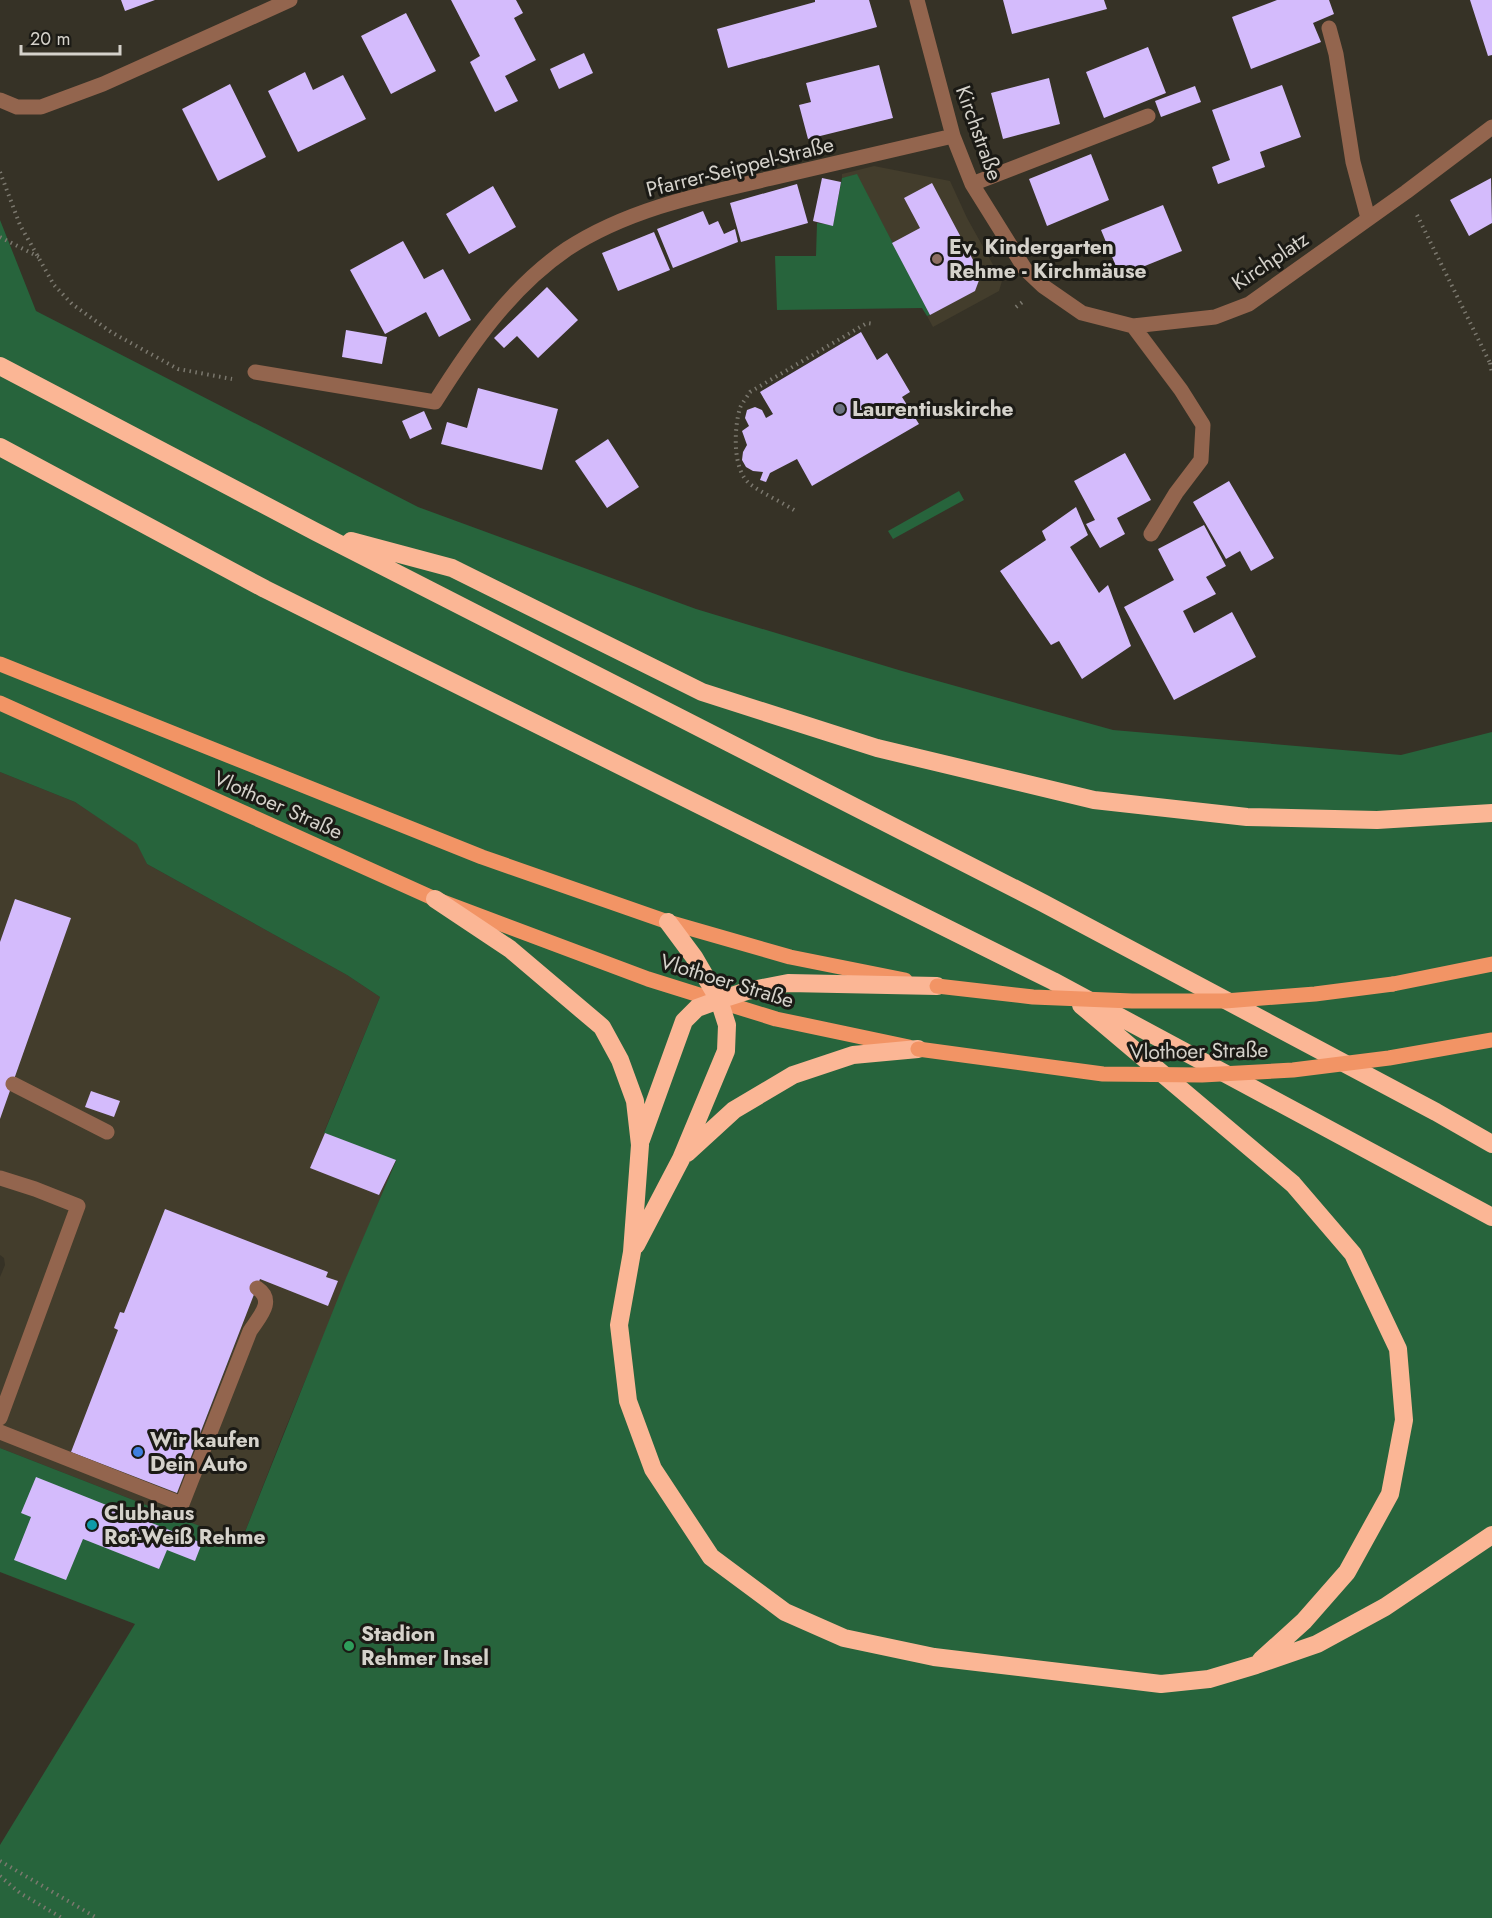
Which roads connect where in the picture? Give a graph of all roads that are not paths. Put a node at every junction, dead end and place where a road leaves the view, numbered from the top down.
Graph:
1 (290, 0) edge
2 (917, 0) edge
3 (267, 4) edge
4 (1329, 28) dead end
5 (0, 100) edge
6 (1148, 116) dead end
7 (1492, 127) edge
8 (953, 136) junction
9 (972, 184) junction
10 (1368, 218) junction
11 (1025, 269) joint
12 (1133, 326) junction
13 (0, 366) edge
14 (255, 372) road end
15 (0, 447) edge
16 (316, 532) junction
17 (1151, 534) dead end
18 (0, 664) edge
19 (0, 703) edge
20 (1492, 813) edge
21 (435, 899) junction
22 (668, 922) junction
23 (1492, 964) edge
24 (1053, 981) junction
25 (937, 986) junction
26 (719, 1000) junction
27 (1492, 1040) edge
28 (918, 1049) junction
29 (13, 1084) dead end
30 (107, 1132) dead end
31 (1492, 1144) edge
32 (640, 1145) junction
33 (681, 1159) junction
34 (0, 1178) edge
35 (1492, 1217) edge
36 (632, 1252) junction
37 (257, 1288) dead end
38 (0, 1418) edge
39 (0, 1432) edge
40 (1492, 1535) edge
41 (1256, 1665) junction

1 - 3 street
2 - 8 street, Kirchstraße
3 - 5 street
4 - 10 street
6 - 9 street
7 - 10 street, Kirchplatz
8 - 9 street, Kirchstraße
8 - 14 street, Pfarrer-Seippel-Straße
9 - 11 street, Kirchstraße
10 - 12 street, Kirchplatz
11 - 12 street, Kirchplatz
12 - 17 street
13 - 16 highway
15 - 24 highway
16 - 20 highway
16 - 31 highway
18 - 22 main road, Vlothoer Straße
19 - 21 main road, Vlothoer Straße
21 - 26 main road, Vlothoer Straße
21 - 32 highway
22 - 25 main road, Vlothoer Straße
22 - 26 highway
23 - 25 main road, Vlothoer Straße, bridge
24 - 35 highway
24 - 41 highway
25 - 26 highway
26 - 28 main road, Vlothoer Straße
26 - 32 highway
26 - 33 highway
27 - 28 main road, Vlothoer Straße, bridge
28 - 33 highway
29 - 30 street
32 - 36 highway
33 - 36 highway
34 - 38 street
36 - 41 highway
37 - 39 street
40 - 41 highway

